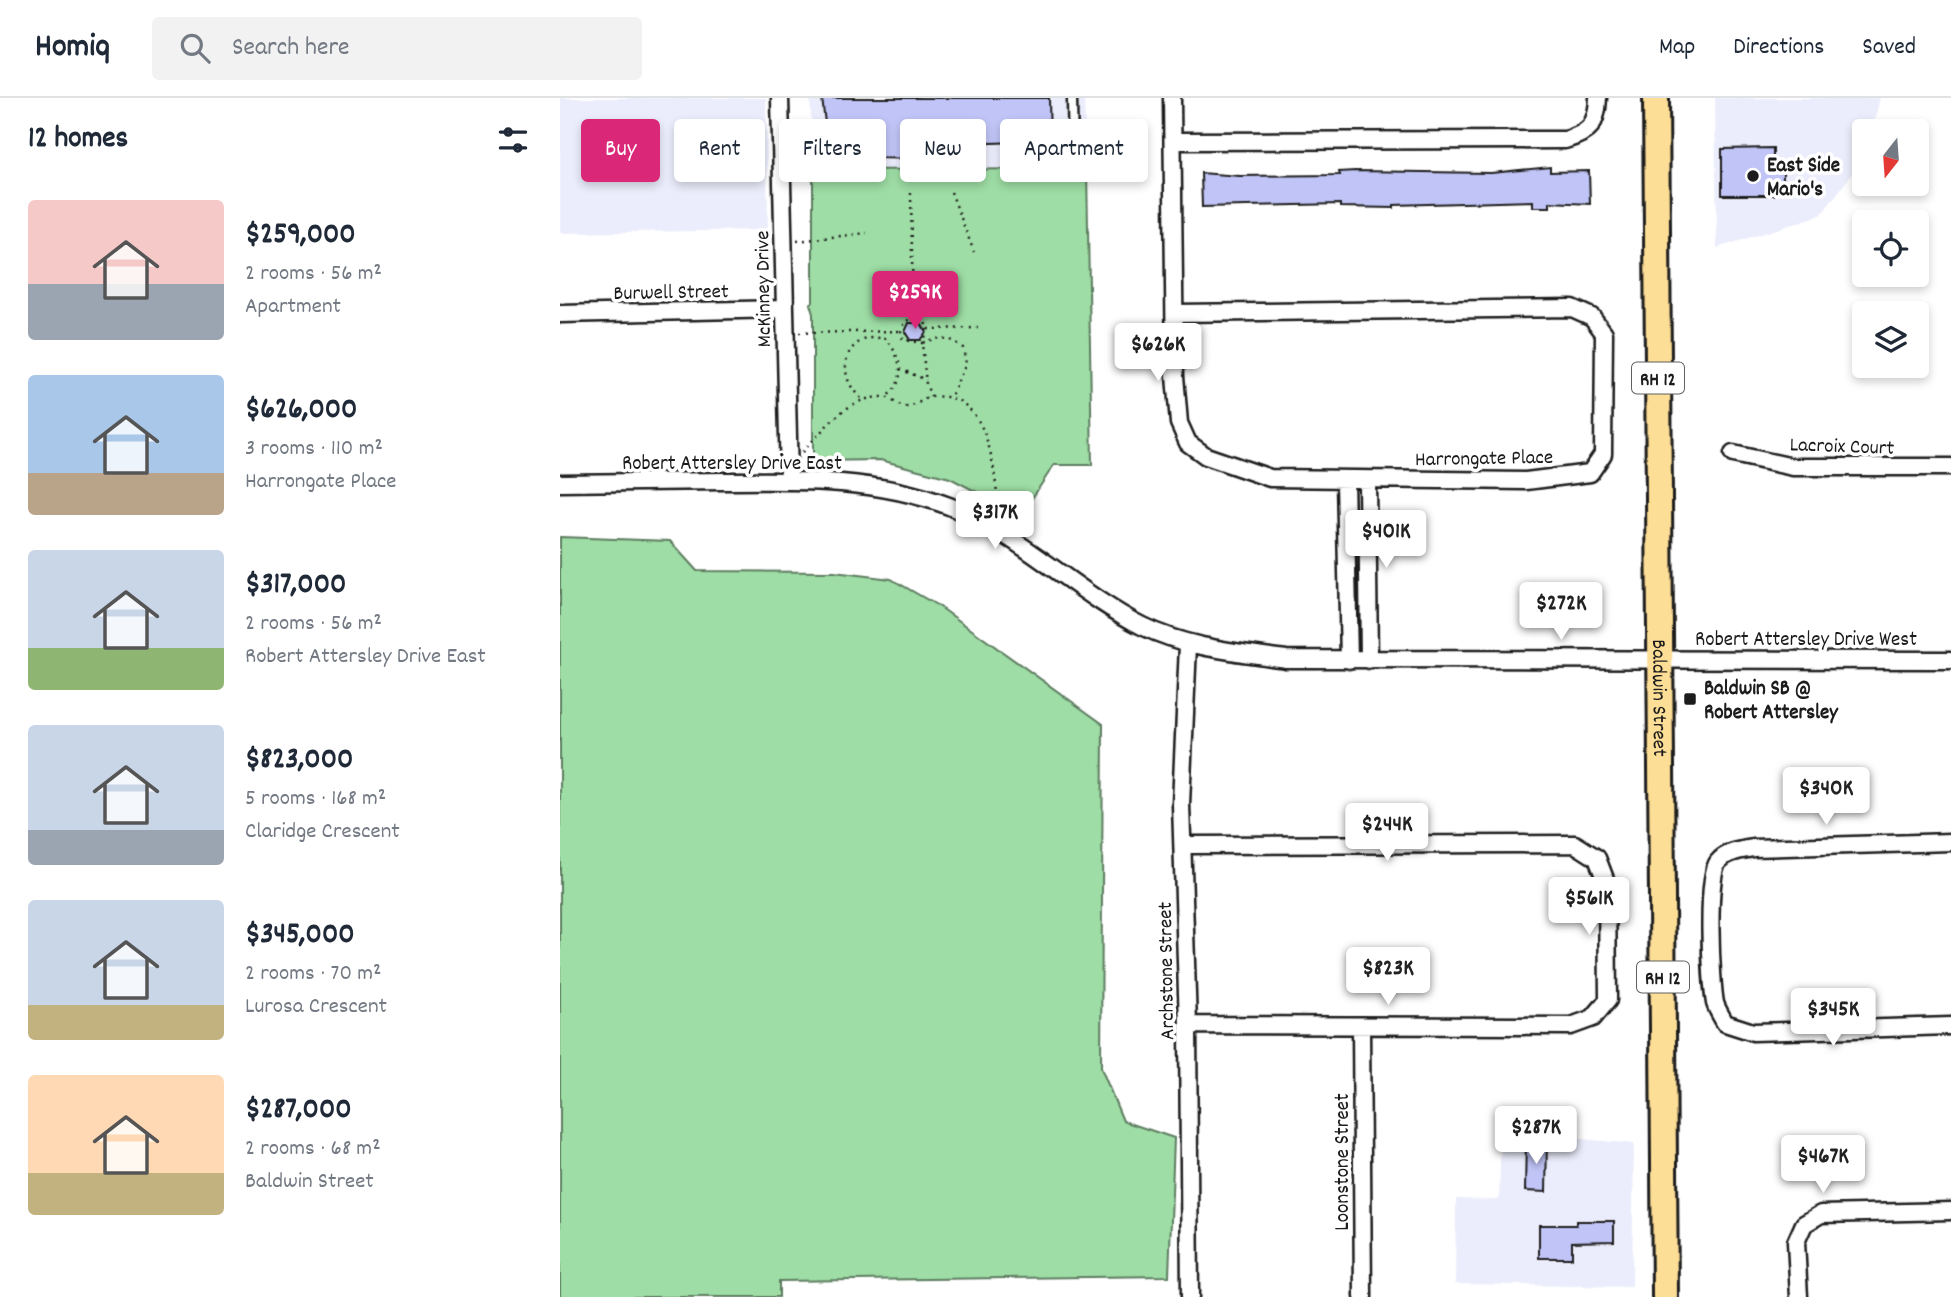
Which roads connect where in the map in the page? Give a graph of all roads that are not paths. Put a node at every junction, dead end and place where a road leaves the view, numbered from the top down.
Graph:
1 (780, 98) edge
2 (1072, 98) edge
3 (1172, 98) edge
4 (1598, 98) edge
5 (1656, 98) edge
6 (1072, 119) edge
7 (1173, 141) junction
8 (783, 309) junction
9 (1175, 313) junction
10 (560, 314) edge
11 (1733, 454) dead end
12 (1951, 467) edge
13 (789, 480) junction
14 (1345, 480) junction
15 (1367, 480) junction
16 (560, 483) edge
17 (1188, 645) junction
18 (1660, 657) junction
19 (1349, 660) junction
20 (1369, 660) junction
21 (1951, 660) edge
22 (1951, 842) edge
23 (1183, 845) junction
24 (1188, 1025) junction
25 (1361, 1026) junction
26 (1951, 1026) edge
27 (1951, 1211) edge
28 (1190, 1297) edge
29 (1363, 1297) edge
30 (1665, 1297) edge
31 (1800, 1297) edge

1 - 8 street, McKinney Drive
2 - 6 lane
3 - 7 street, Harrongate Place
4 - 7 street
5 - 18 main road, Baldwin Street / RH 12
7 - 9 street, Harrongate Place
8 - 10 street, Burwell Street
8 - 13 street, McKinney Drive
9 - 14 street, Harrongate Place
9 - 15 street, Harrongate Place
11 - 12 street, Lacroix Court
13 - 16 street, Robert Attersley Drive East
13 - 17 street, Robert Attersley Drive East
14 - 15 street, Harrongate Place
14 - 19 street
15 - 20 street
17 - 19 street, Robert Attersley Drive East
17 - 23 street, Archstone Street
18 - 20 street, Robert Attersley Drive East
18 - 21 street, Robert Attersley Drive West
18 - 30 main road, Baldwin Street / RH 12
19 - 20 street, Robert Attersley Drive East
22 - 26 street
23 - 24 street, Archstone Street
23 - 25 street
24 - 25 street
24 - 28 street, Archstone Street
25 - 29 street, Loonstone Street
27 - 31 street

